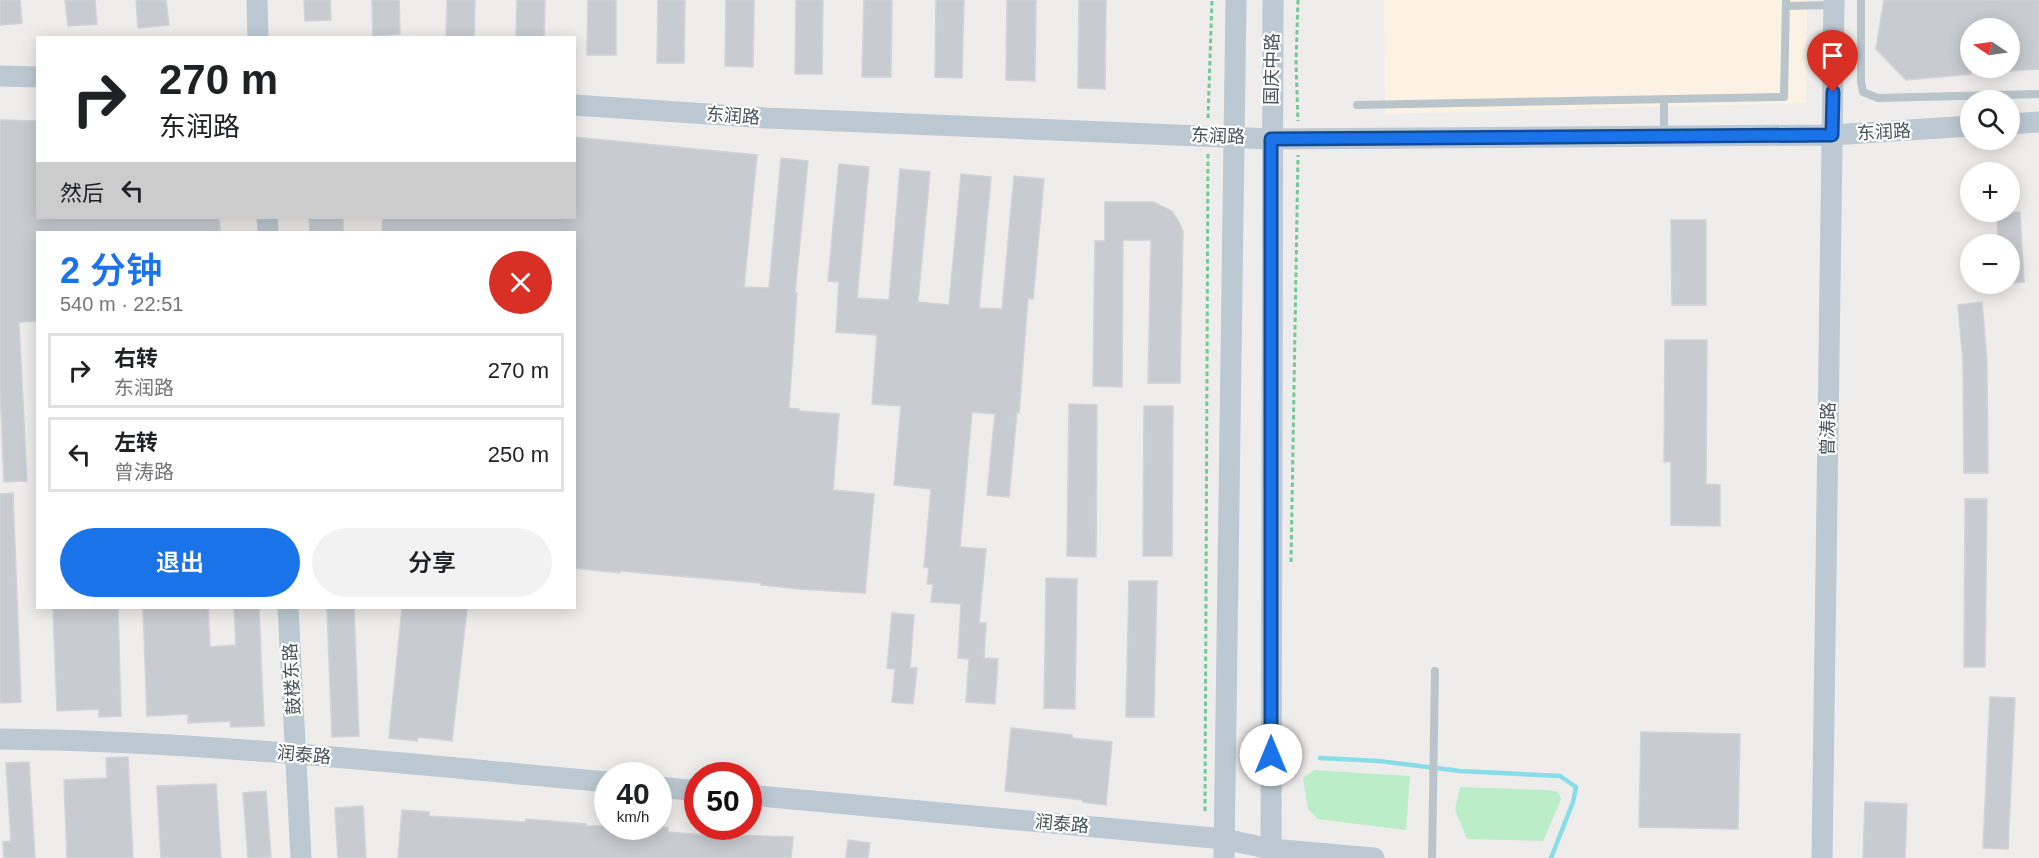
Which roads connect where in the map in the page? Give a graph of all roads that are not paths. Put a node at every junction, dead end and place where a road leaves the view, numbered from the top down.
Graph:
1 (257, 0) edge
2 (1236, 0) edge
3 (1273, 0) edge
4 (1861, 0) edge
5 (1786, 3) edge
6 (1834, 3) edge
7 (258, 36) edge
8 (0, 76) edge
9 (36, 77) edge
10 (2039, 94) edge
11 (1664, 100) junction
12 (576, 105) edge
13 (1357, 105) dead end
14 (2039, 122) edge
15 (2020, 123) edge
16 (1960, 127) edge
17 (1832, 135) junction
18 (1664, 136) junction
19 (1235, 137) junction
20 (1271, 139) junction
21 (288, 609) edge
22 (1435, 671) dead end
23 (0, 739) edge
24 (296, 754) junction
25 (594, 781) edge
26 (762, 796) edge
27 (1218, 845) edge
28 (1271, 854) edge
29 (301, 858) edge
30 (1374, 858) edge
31 (1432, 858) edge
32 (1822, 858) edge

1 - 7 street
2 - 19 street
3 - 20 street, 国庆中路
4 - 10 lane
5 - 6 lane
5 - 11 lane
6 - 17 street, 曾涛路
8 - 9 street
11 - 13 lane
11 - 18 lane
12 - 19 street, 东润路
14 - 15 street
16 - 17 street, 东润路
17 - 18 street, 东润路
17 - 32 street, 曾涛路
18 - 20 street, 东润路
19 - 20 street, 东润路
19 - 27 street
20 - 28 street, 国庆中路
21 - 24 street, 鼓楼东路
22 - 31 lane
23 - 24 street, 润泰路
24 - 25 street, 润泰路
24 - 29 street, 鼓楼东路
26 - 27 street, 润泰路
27 - 28 street, 润泰路
28 - 30 street, 润泰路

